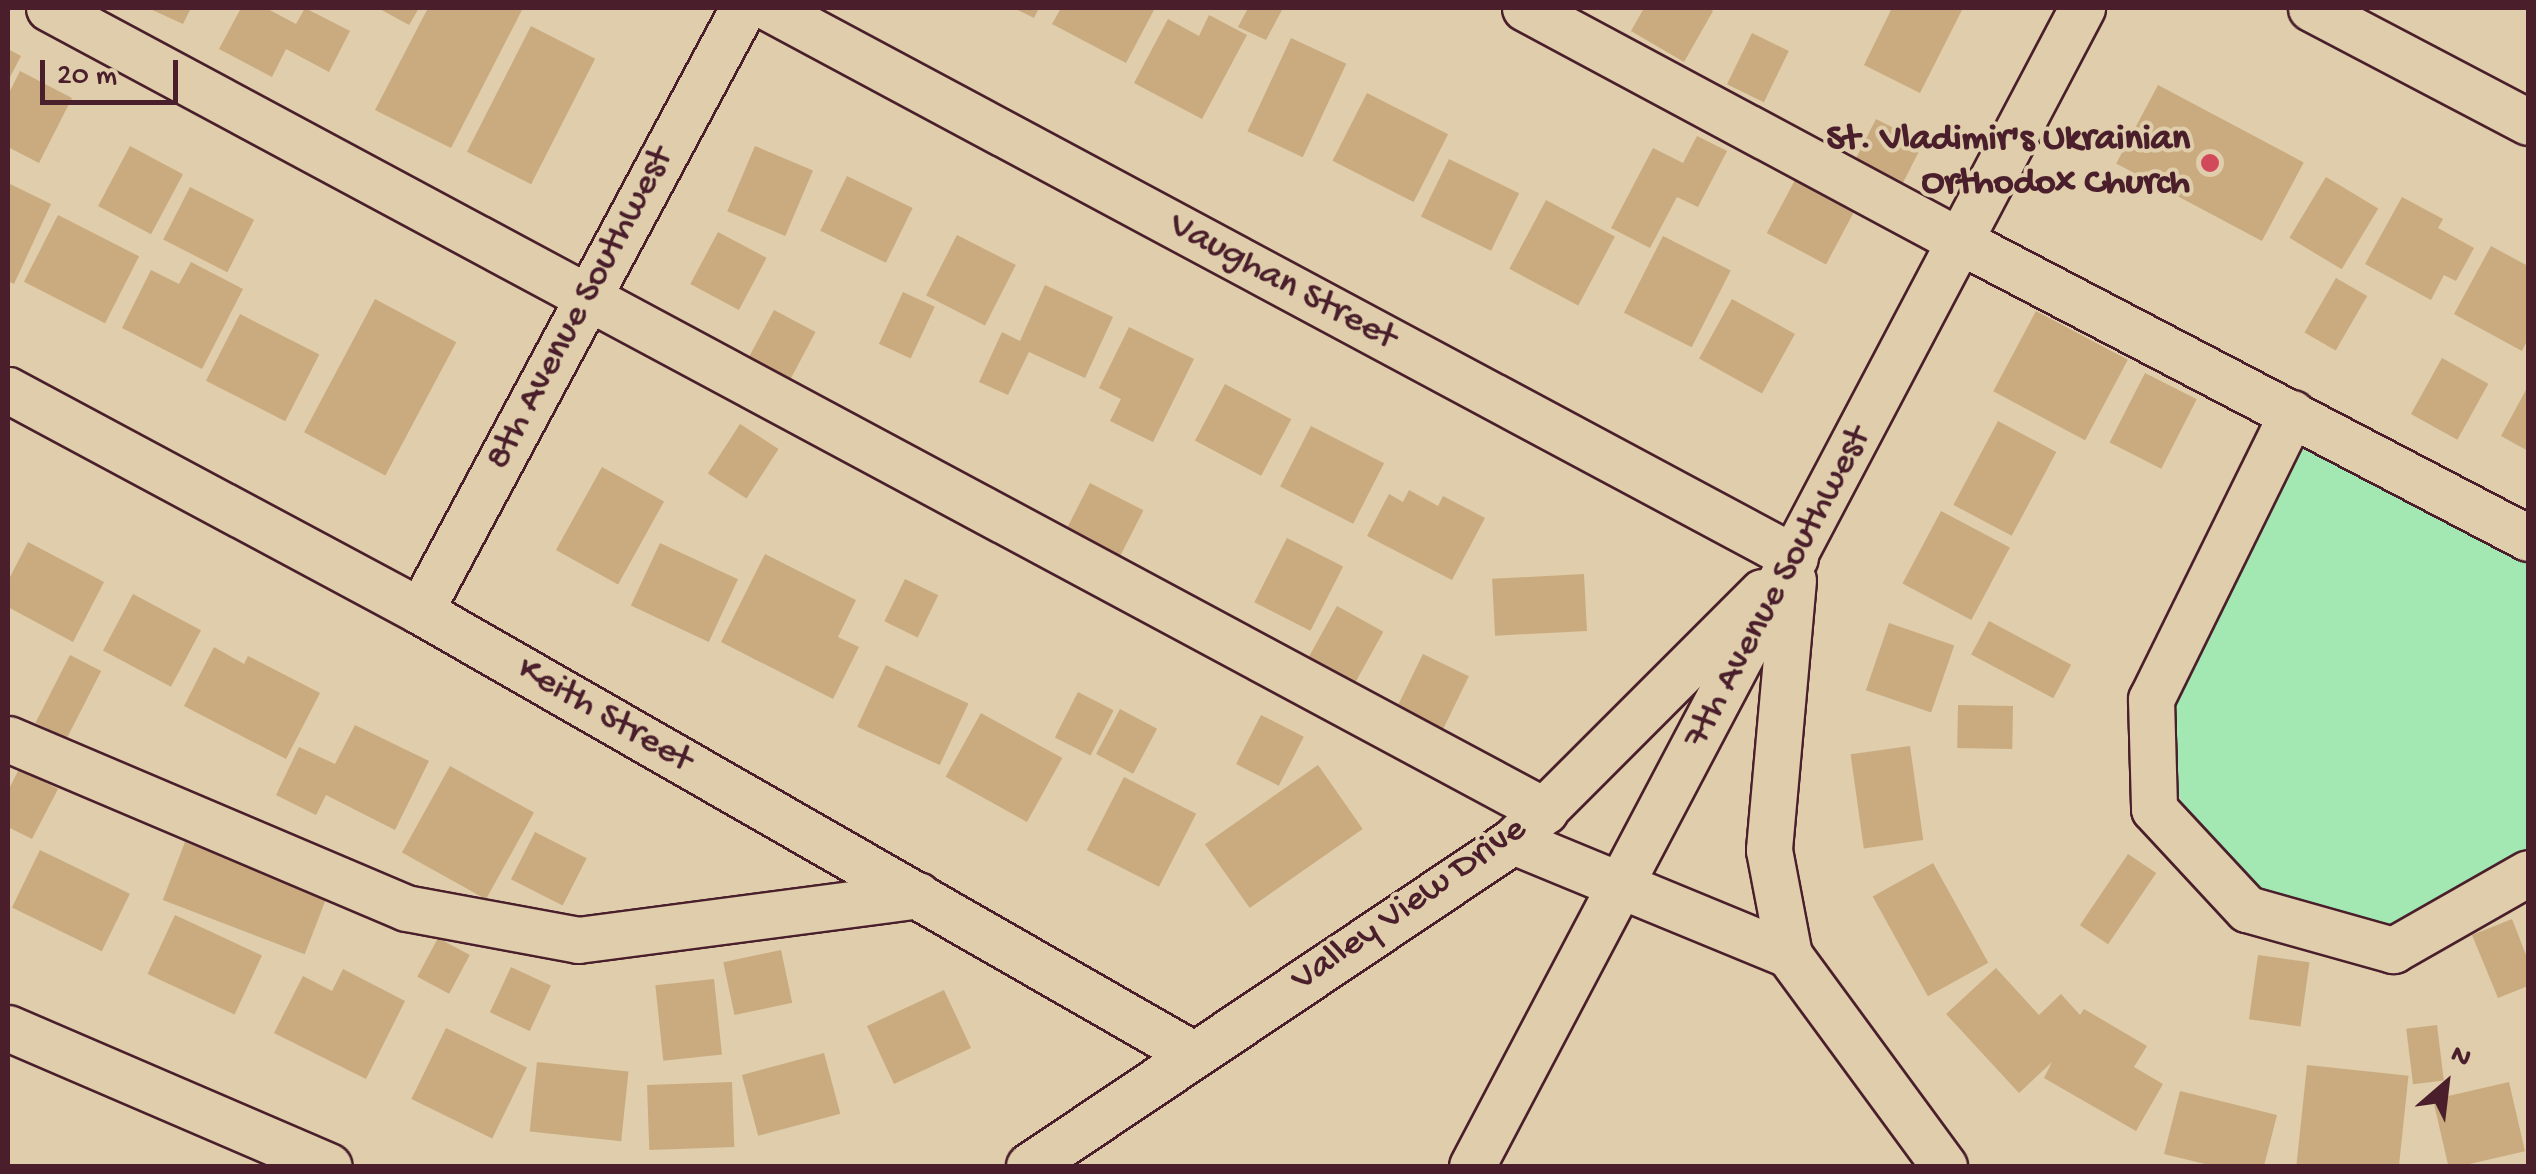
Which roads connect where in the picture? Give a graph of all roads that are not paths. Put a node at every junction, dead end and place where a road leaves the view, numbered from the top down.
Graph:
1 (49, 8) edge
2 (743, 8) edge
3 (769, 8) edge
4 (1525, 8) edge
5 (2082, 8) edge
6 (2311, 8) edge
7 (2528, 122) edge
8 (1960, 242) junction
9 (587, 294) junction
10 (8, 390) edge
11 (2292, 413) junction
12 (2528, 538) edge
13 (1795, 558) junction
14 (420, 611) junction
15 (8, 740) edge
16 (1529, 826) junction
17 (2528, 873) edge
18 (1625, 884) junction
19 (918, 895) junction
20 (1789, 954) junction
21 (8, 1028) edge
22 (1193, 1054) junction
23 (329, 1166) edge
24 (1029, 1166) edge
25 (1472, 1166) edge
26 (1944, 1166) edge

1 - 9 street
2 - 9 street, 8th Avenue Southwest
3 - 13 street, Vaughan Street
4 - 8 street
5 - 8 street, 7th Avenue Southwest
6 - 7 street
8 - 11 street
8 - 13 street, 7th Avenue Southwest
9 - 14 street, 8th Avenue Southwest
9 - 16 street
10 - 14 street, Keith Street
11 - 12 street
11 - 17 street
13 - 16 street, Valley View Drive
13 - 18 street, 7th Avenue Southwest
13 - 20 street
14 - 19 street, Keith Street
15 - 19 street
16 - 18 street
16 - 22 street, Valley View Drive
18 - 20 street
18 - 25 street, 7th Avenue Southwest
19 - 22 street, Keith Street
20 - 26 street
21 - 23 street
22 - 24 street, Valley View Drive

